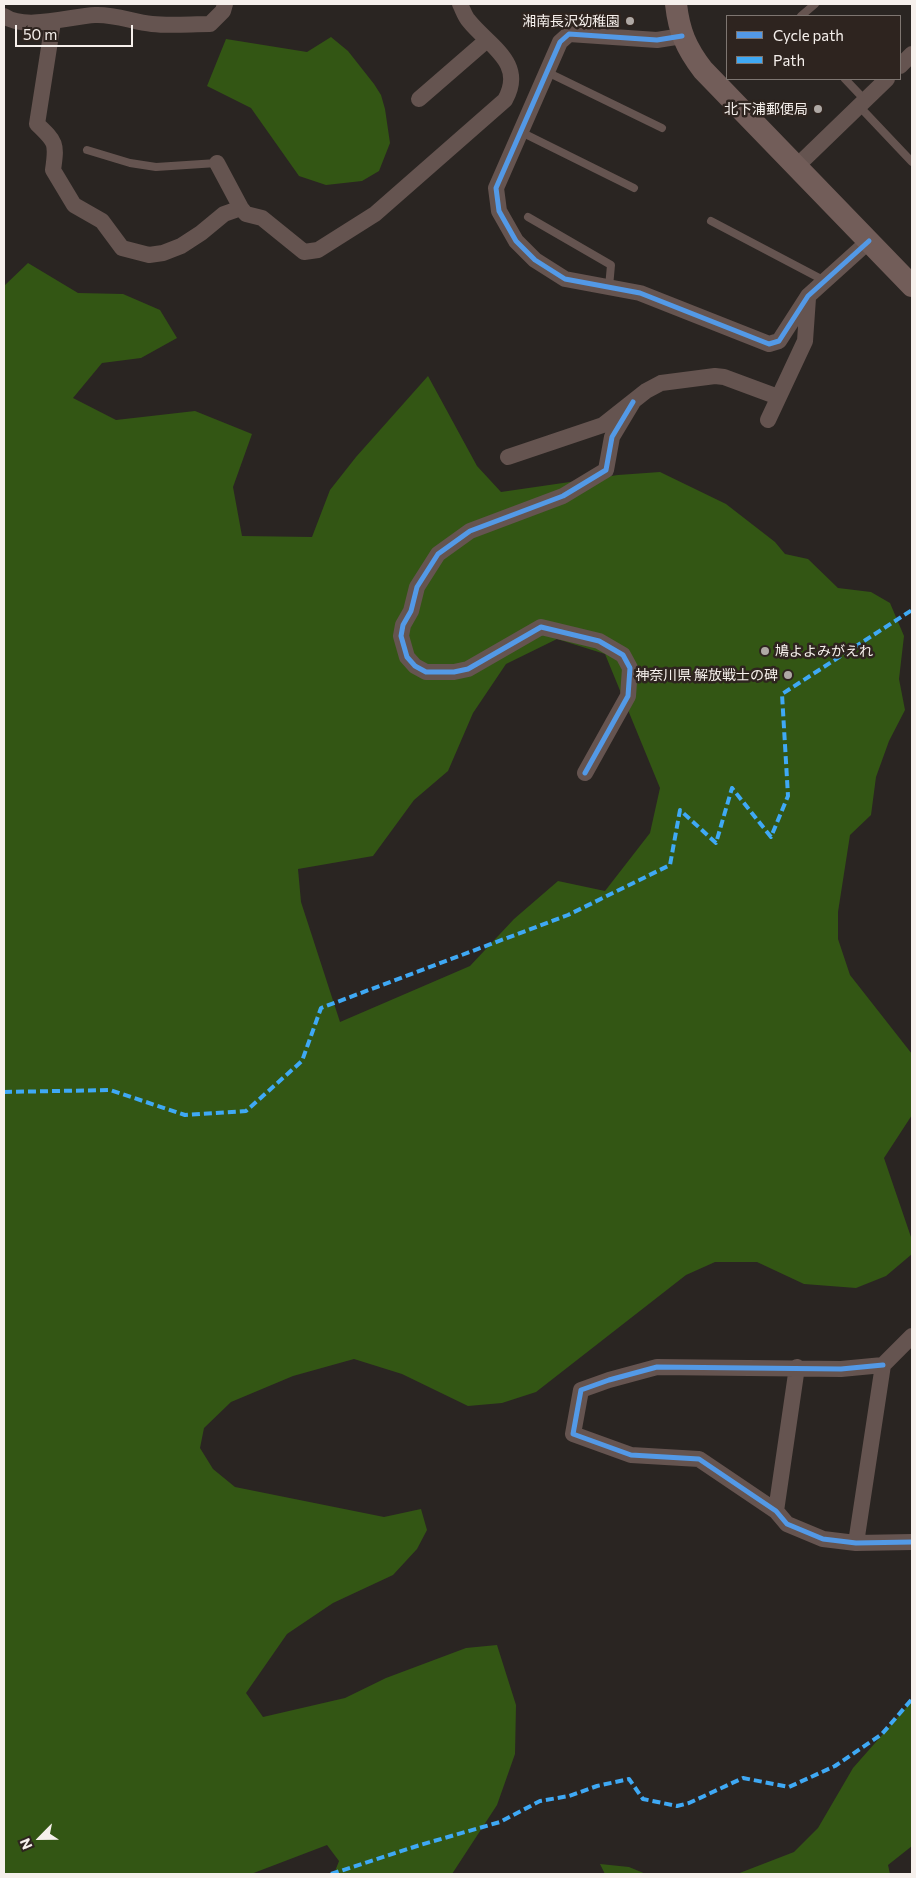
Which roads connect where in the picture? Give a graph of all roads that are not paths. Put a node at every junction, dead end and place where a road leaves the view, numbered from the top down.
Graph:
1 (225, 4) edge
2 (460, 4) edge
3 (676, 4) edge
4 (815, 4) edge
5 (802, 15) edge
6 (4, 16) edge
7 (53, 22) junction
8 (682, 36) junction
9 (487, 40) junction
10 (547, 72) junction
11 (846, 80) edge
12 (885, 80) edge
13 (419, 99) dead end
14 (861, 102) junction
15 (662, 128) dead end
16 (521, 132) junction
17 (87, 150) dead end
18 (912, 162) edge
19 (217, 163) joint
20 (796, 167) junction
21 (634, 188) dead end
22 (240, 208) junction
23 (528, 217) dead end
24 (711, 221) dead end
25 (869, 241) junction
26 (825, 281) junction
27 (912, 286) edge
28 (609, 287) junction
29 (808, 296) junction
30 (778, 397) junction
31 (633, 402) junction
32 (768, 420) dead end
33 (508, 457) dead end
34 (585, 773) dead end
35 (912, 1336) edge
36 (882, 1365) junction
37 (797, 1367) junction
38 (776, 1511) junction
39 (912, 1542) edge
40 (856, 1543) junction

1 - 7 street
2 - 9 street
3 - 8 street
4 - 5 lane
6 - 7 street
7 - 22 street
8 - 10 street
8 - 20 street
9 - 13 street
9 - 22 street
10 - 15 lane
10 - 16 street
11 - 14 lane
12 - 14 street
14 - 18 lane
14 - 20 street
16 - 21 lane
16 - 28 street
17 - 19 lane
19 - 22 street
20 - 25 street
23 - 28 lane
24 - 26 lane
25 - 26 street
25 - 27 street
26 - 29 street
28 - 29 street
29 - 30 street
30 - 31 street
30 - 32 street
31 - 33 street
31 - 34 street
35 - 36 street
36 - 37 street
36 - 40 street
37 - 38 street
37 - 38 street
38 - 40 street
39 - 40 street

